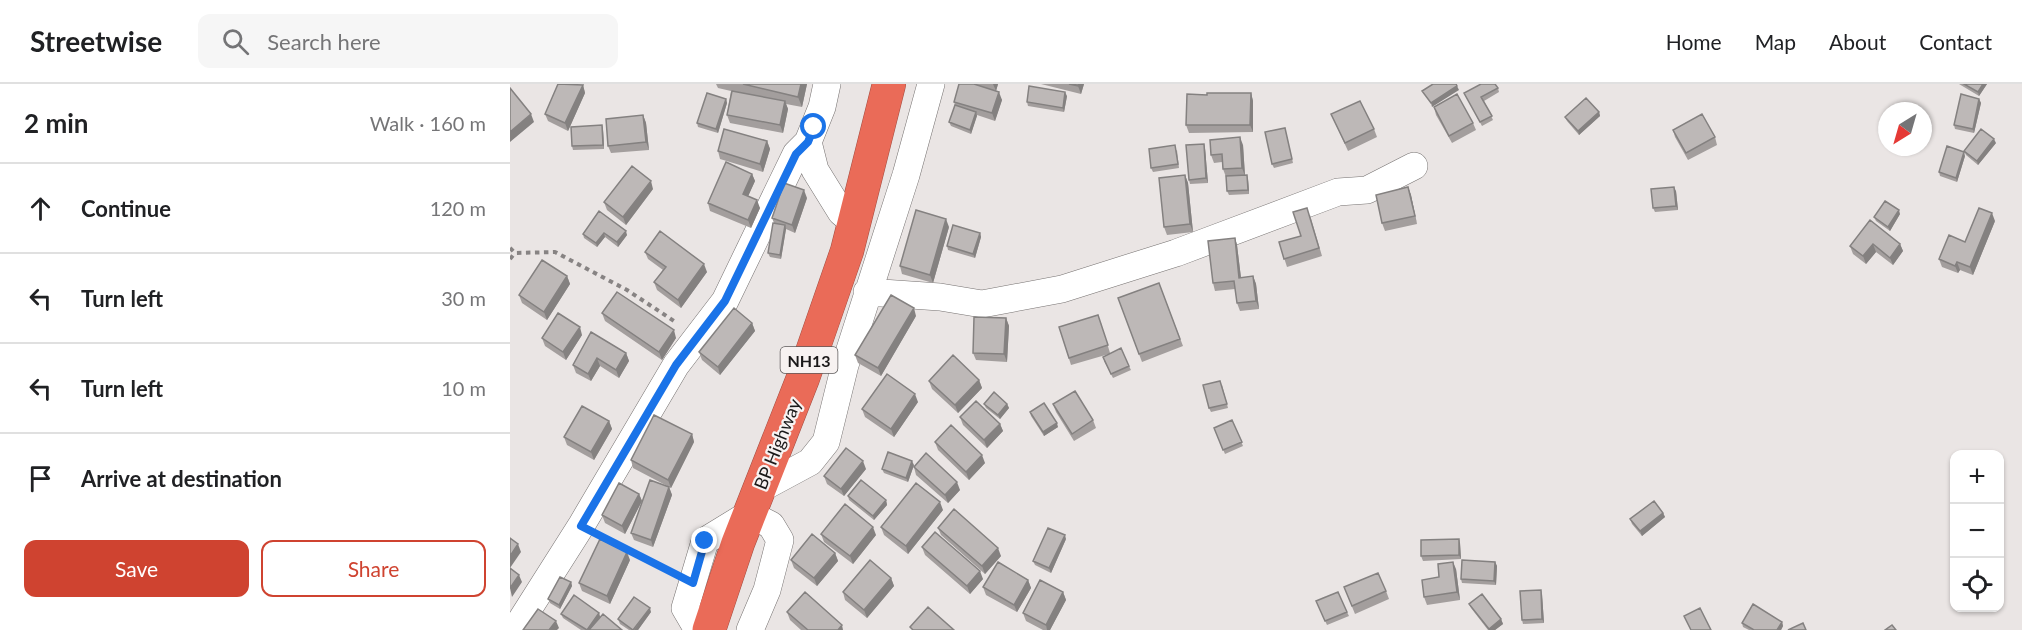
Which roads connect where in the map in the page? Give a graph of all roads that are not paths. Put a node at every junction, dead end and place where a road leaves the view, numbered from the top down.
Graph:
1 (826, 84) edge
2 (889, 84) edge
3 (931, 84) edge
4 (808, 142) junction
5 (1414, 166) dead end
6 (854, 223) junction
7 (867, 292) junction
8 (753, 502) junction
9 (515, 630) edge
10 (698, 630) edge
11 (709, 630) edge
12 (750, 630) edge

1 - 4 street
2 - 6 highway, BP Highway / NH13
3 - 7 street
4 - 6 street
4 - 9 street
5 - 7 street
6 - 8 highway, BP Highway / NH13
7 - 8 street
8 - 10 street
8 - 11 highway, BP Highway / NH13
8 - 12 street

